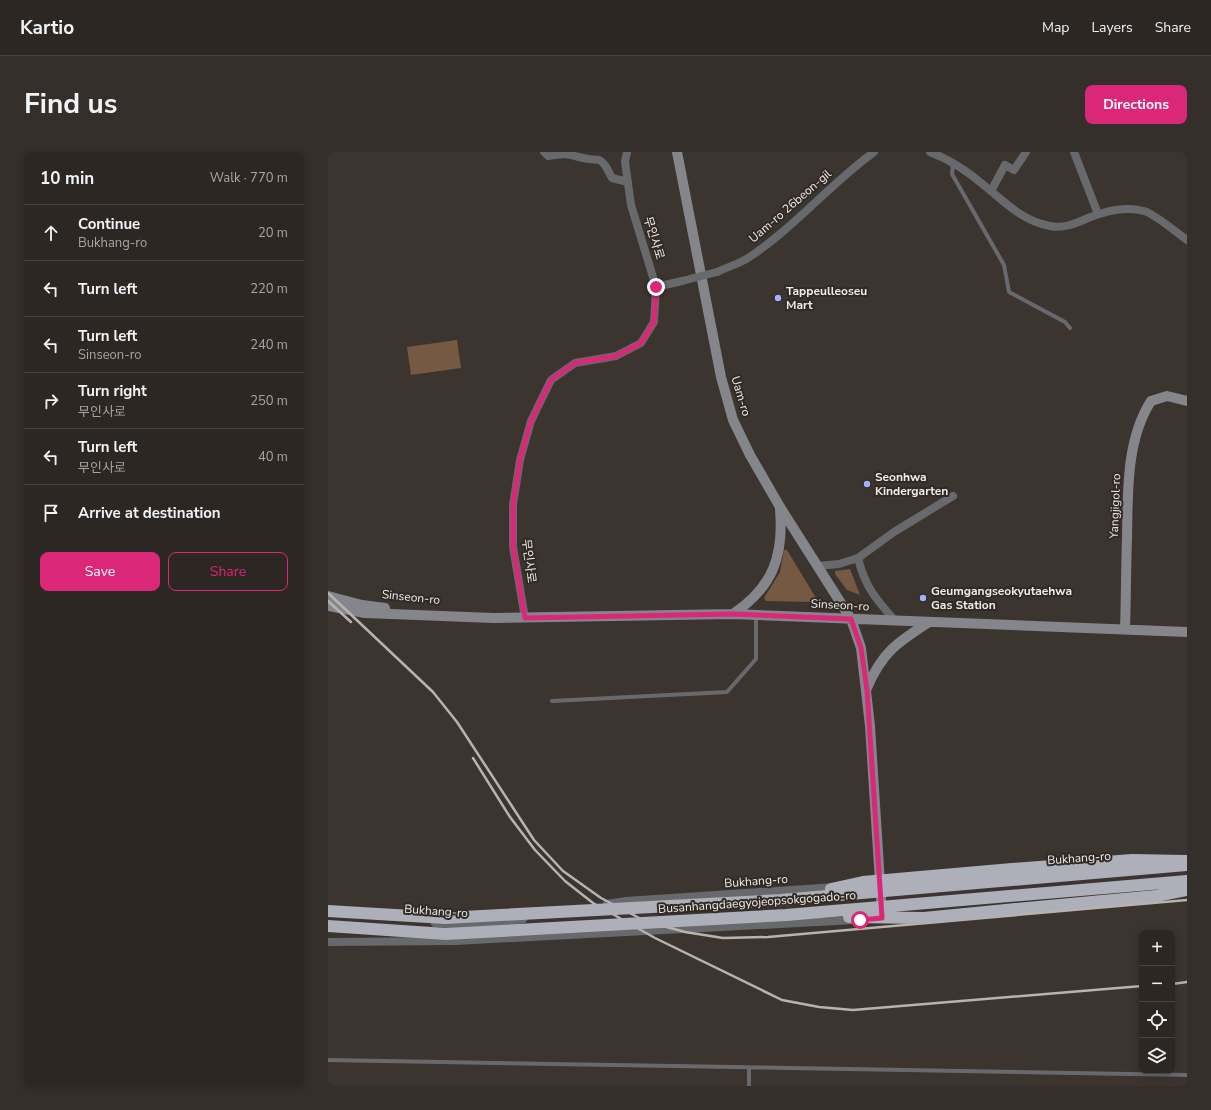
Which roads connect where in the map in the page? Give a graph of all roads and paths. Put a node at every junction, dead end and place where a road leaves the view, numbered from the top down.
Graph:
1 (544, 152) edge
2 (627, 152) edge
3 (677, 152) edge
4 (874, 152) edge
5 (930, 152) edge
6 (1074, 152) edge
7 (1026, 153) edge
8 (954, 163) junction
9 (628, 182) junction
10 (991, 191) junction
11 (1098, 214) junction
12 (1187, 240) edge
13 (656, 287) junction
14 (1070, 328) dead end
15 (1187, 401) edge
16 (953, 496) dead end
17 (780, 507) junction
18 (858, 558) junction
19 (818, 566) junction
20 (328, 604) edge
21 (733, 614) junction
22 (756, 615) junction
23 (525, 618) junction
24 (851, 619) junction
25 (895, 620) junction
26 (929, 622) junction
27 (1125, 629) junction
28 (1187, 632) edge
29 (867, 690) junction
30 (552, 701) dead end
31 (1187, 861) edge
32 (1187, 865) edge
33 (1187, 881) edge
34 (880, 884) junction
35 (1187, 889) edge
36 (781, 900) junction
37 (328, 911) edge
38 (328, 915) edge
39 (786, 915) junction
40 (882, 918) junction
41 (328, 926) edge
42 (328, 942) edge
43 (328, 1060) edge
44 (749, 1068) junction
45 (1187, 1075) edge
46 (749, 1086) edge

1 - 9 street
2 - 9 street, 무인사로
3 - 17 main road, Uam-ro
4 - 13 street, Uam-ro 26beon-gil, bridge
5 - 8 street
6 - 11 street
7 - 10 street
8 - 10 street
8 - 14 lane
9 - 13 street, 무인사로
10 - 11 street
11 - 12 street
13 - 23 street, 무인사로
15 - 27 main road, Yangjigol-ro
16 - 18 street
17 - 19 main road, Uam-ro
17 - 21 main road
18 - 19 street
18 - 25 street
19 - 24 main road, Uam-ro
20 - 23 main road, Sinseon-ro
21 - 22 main road, Sinseon-ro
21 - 23 main road, Sinseon-ro
22 - 24 main road, Sinseon-ro
22 - 30 lane
24 - 25 main road, Sinseon-ro
24 - 29 main road, Uam-ro
25 - 26 main road, Sinseon-ro
26 - 27 main road, Sinseon-ro
26 - 29 main road
27 - 28 main road, Sinseon-ro
29 - 34 main road, Uam-ro
31 - 34 street, Bukhang-ro
31 - 36 highway, bridge
32 - 36 highway, Busanhangdaegyojeopsokgogado-ro, bridge
33 - 39 highway, Busanhangdaegyojeopsokgogado-ro, bridge
34 - 38 street, Bukhang-ro
34 - 40 main road, Uam-ro
35 - 39 highway, bridge
35 - 40 street
36 - 37 highway, Busanhangdaegyojeopsokgogado-ro, bridge
39 - 41 highway, Busanhangdaegyojeopsokgogado-ro, bridge
40 - 42 street
43 - 44 lane
44 - 45 lane
44 - 46 lane

